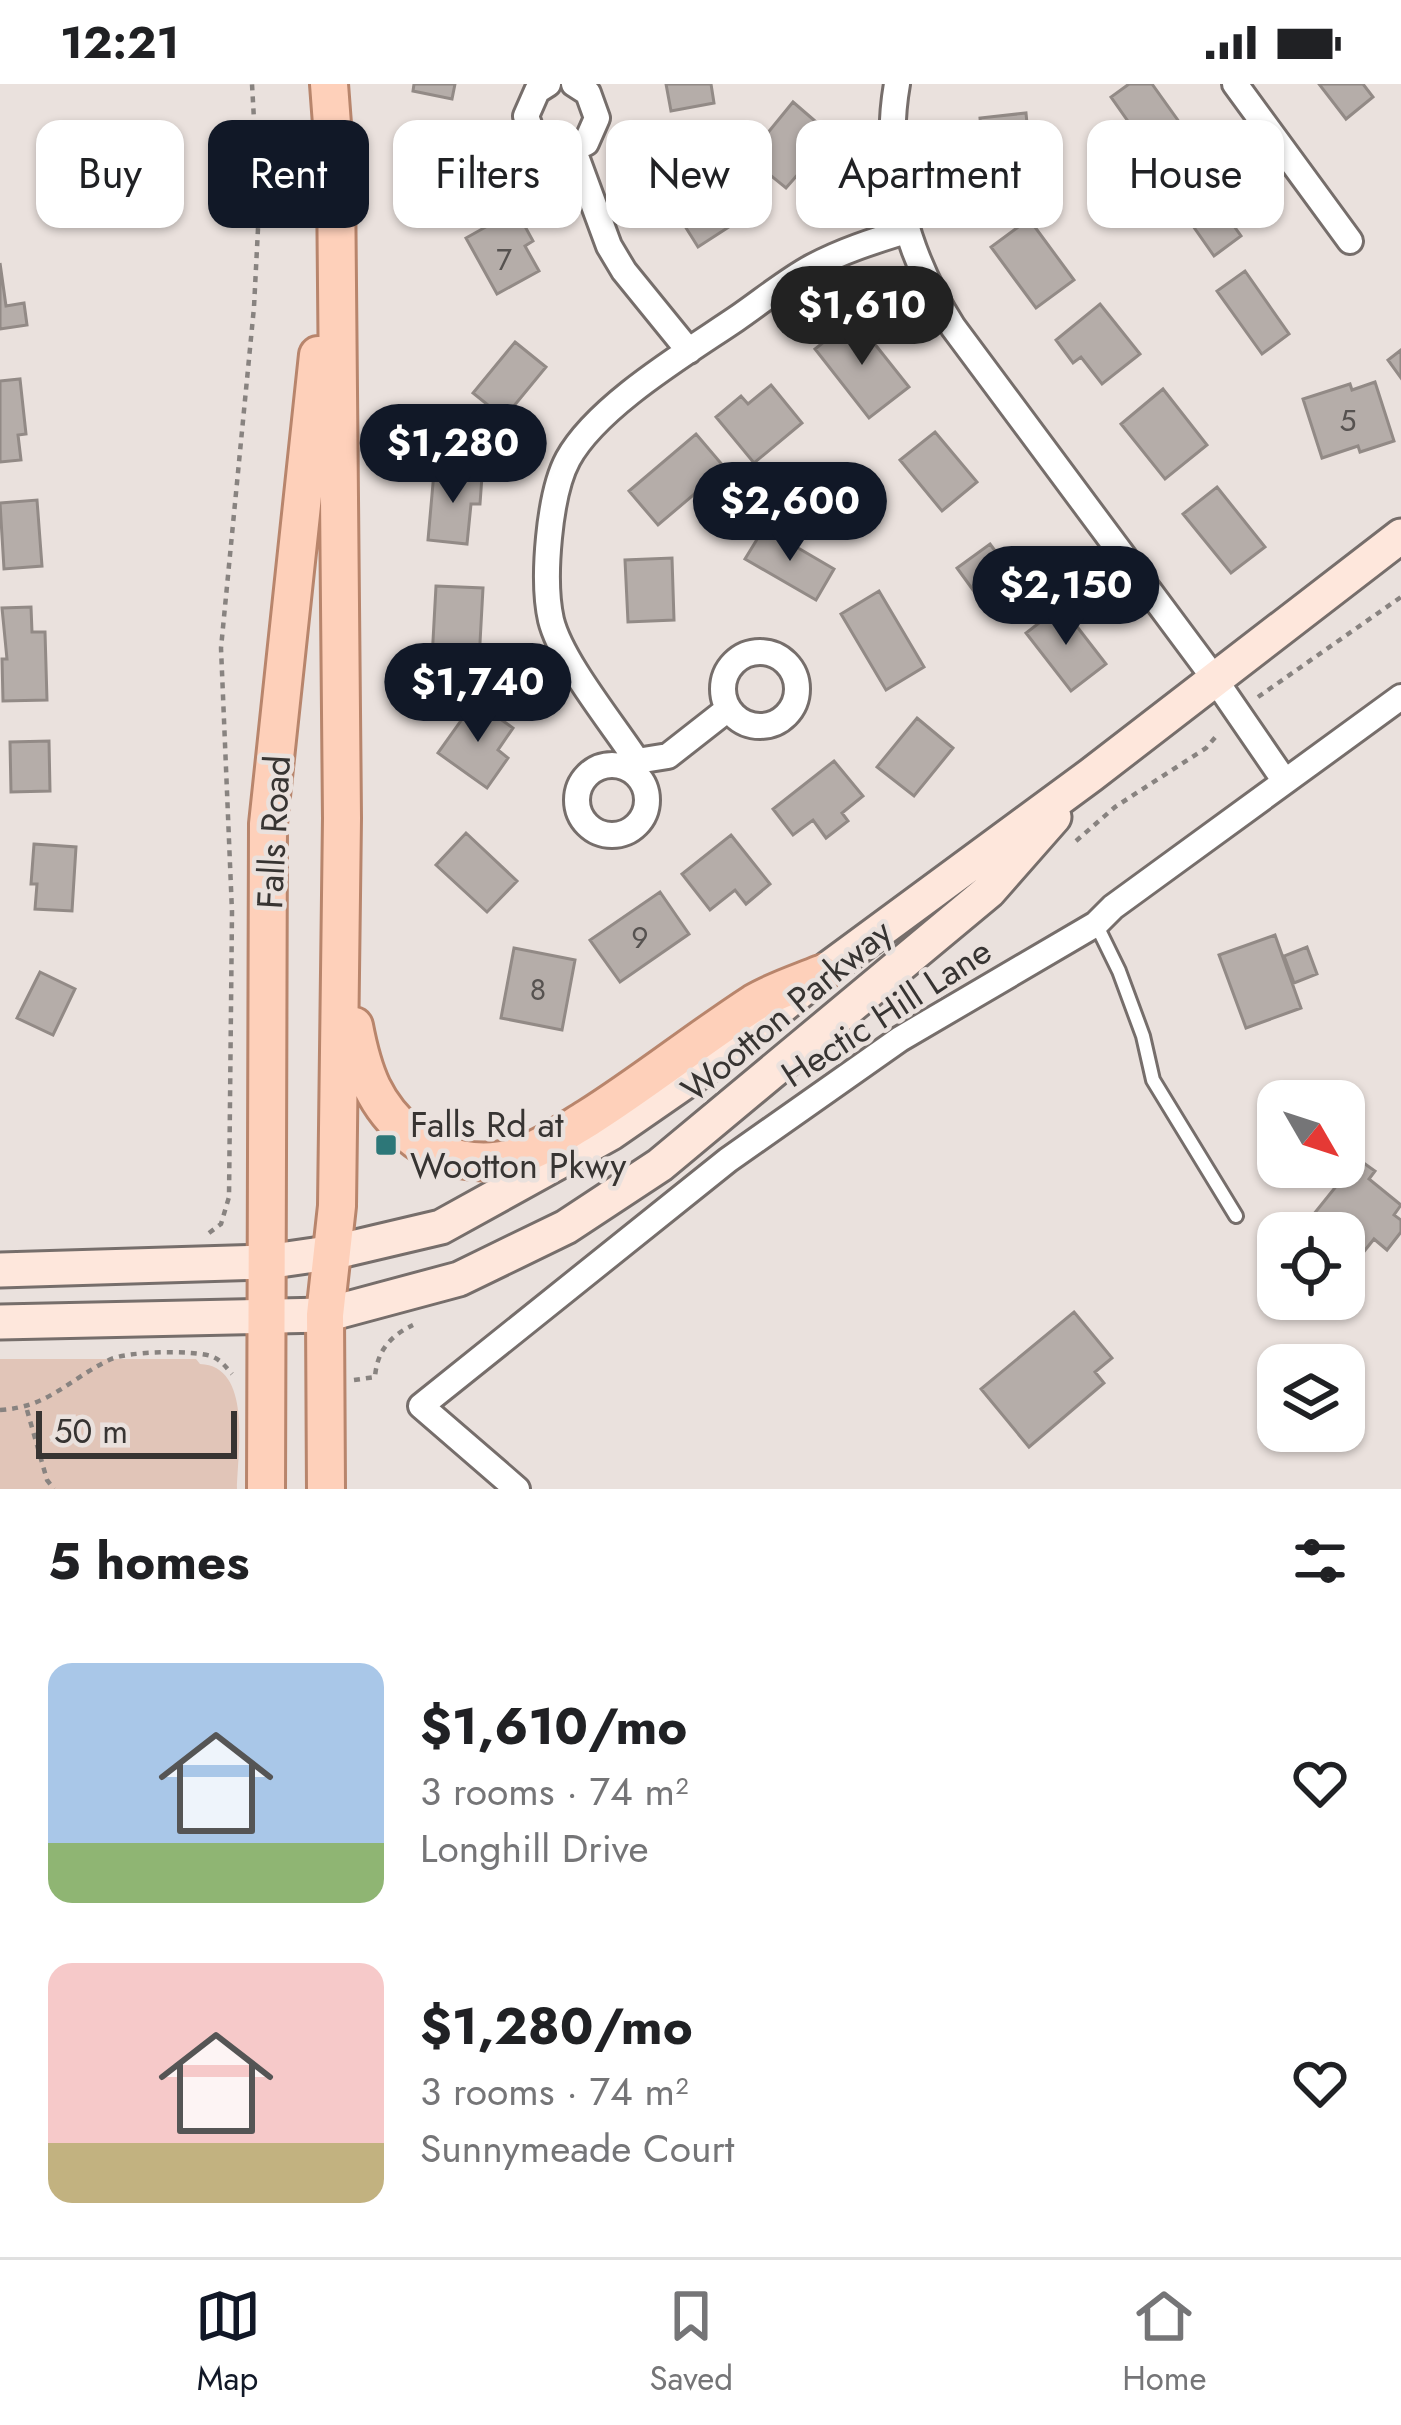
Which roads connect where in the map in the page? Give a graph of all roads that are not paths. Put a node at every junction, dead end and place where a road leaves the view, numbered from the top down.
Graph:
1 (329, 84) edge
2 (548, 84) edge
3 (574, 84) edge
4 (897, 84) edge
5 (1235, 84) edge
6 (332, 120) edge
7 (528, 120) edge
8 (582, 146) edge
9 (582, 173) edge
10 (331, 228) edge
11 (336, 228) edge
12 (906, 231) junction
13 (1350, 241) dead end
14 (689, 351) junction
15 (1401, 536) edge
16 (1214, 678) junction
17 (1401, 697) edge
18 (728, 710) dead end
19 (1091, 775) junction
20 (1284, 780) junction
21 (1096, 924) junction
22 (339, 929) junction
23 (821, 974) junction
24 (1236, 1216) dead end
25 (335, 1252) junction
26 (266, 1262) junction
27 (0, 1270) edge
28 (325, 1315) junction
29 (266, 1318) junction
30 (0, 1322) edge
31 (266, 1489) edge
32 (326, 1489) edge
33 (517, 1489) edge

1 - 6 main road, Falls Road
2 - 7 street
3 - 8 street
4 - 12 street
5 - 13 street
9 - 14 street
10 - 26 main road, Falls Road
11 - 22 main road, Falls Road
12 - 14 street
12 - 16 street
14 - 18 street
15 - 16 main road, Wootton Parkway
16 - 19 main road, Wootton Parkway
16 - 20 street
17 - 20 street, Hectic Hill Lane
19 - 23 main road, Wootton Parkway
19 - 28 main road, Wootton Parkway
20 - 21 street, Hectic Hill Lane
21 - 24 lane
21 - 33 street, Hectic Hill Lane
22 - 23 main road
22 - 25 main road, Falls Road
23 - 25 main road, Wootton Parkway
25 - 26 main road, Wootton Parkway
25 - 28 main road, Falls Road
26 - 27 main road, Wootton Parkway
26 - 29 main road, Falls Road
28 - 29 main road, Wootton Parkway
28 - 32 main road, Falls Road
29 - 30 main road, Wootton Parkway
29 - 31 main road, Falls Road

